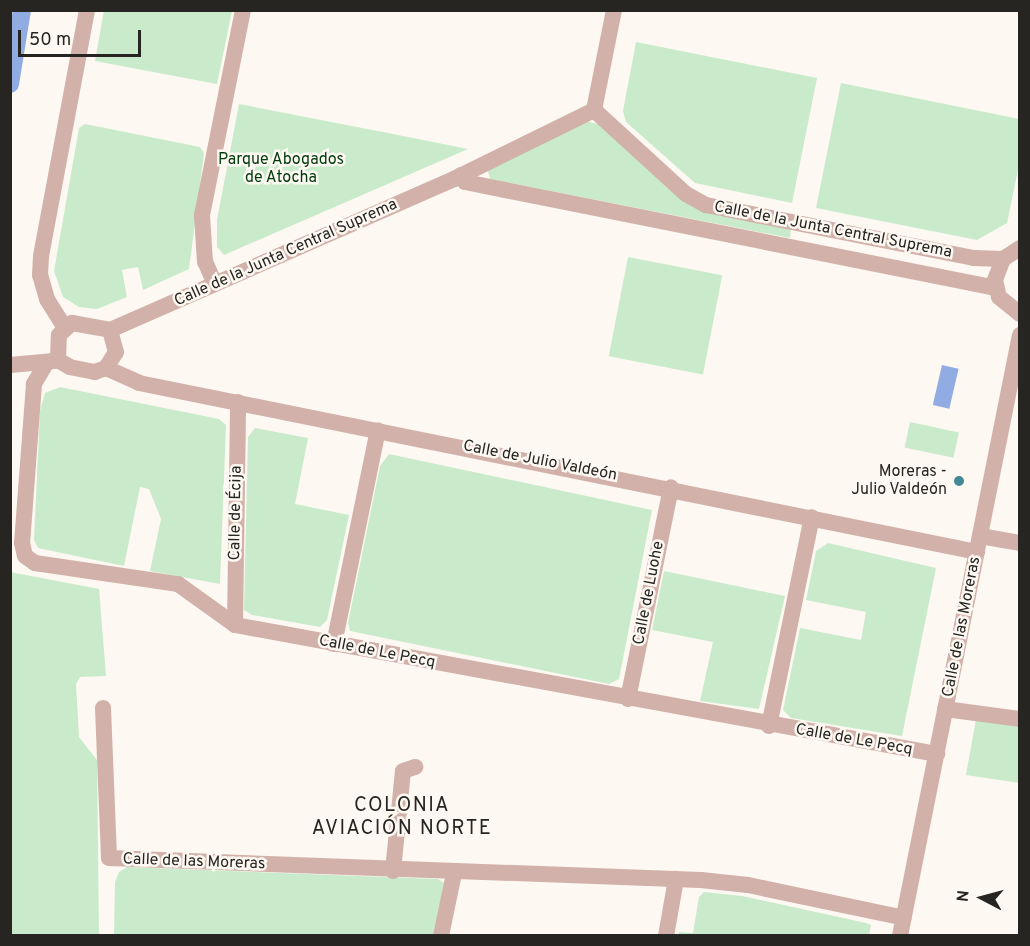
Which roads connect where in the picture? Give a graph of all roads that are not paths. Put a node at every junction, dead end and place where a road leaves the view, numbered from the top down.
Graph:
1 (87, 10) edge
2 (243, 10) edge
3 (614, 10) edge
4 (594, 111) junction
5 (461, 175) junction
6 (1020, 248) edge
7 (1003, 259) junction
8 (215, 284) junction
9 (996, 288) junction
10 (1020, 314) edge
11 (65, 328) junction
12 (110, 330) junction
13 (1020, 335) edge
14 (52, 361) junction
15 (10, 364) edge
16 (1017, 364) edge
17 (106, 368) junction
18 (238, 402) junction
19 (378, 430) junction
20 (670, 487) junction
21 (812, 517) junction
22 (1020, 543) edge
23 (978, 544) junction
24 (234, 625) junction
25 (334, 644) junction
26 (628, 699) junction
27 (103, 708) dead end
28 (945, 709) junction
29 (1020, 719) edge
30 (769, 726) junction
31 (936, 754) junction
32 (415, 767) dead end
33 (393, 871) junction
34 (454, 873) junction
35 (676, 879) junction
36 (904, 918) junction
37 (441, 936) edge
38 (666, 936) edge
39 (900, 936) edge

1 - 11 street
2 - 8 street
3 - 4 street
4 - 5 street, Calle de la Junta Central Suprema
4 - 7 street, Calle de la Junta Central Suprema
5 - 8 street, Calle de la Junta Central Suprema
5 - 9 street, Calle de la Junta Central Suprema
6 - 7 street
7 - 9 street
8 - 12 street, Calle de la Junta Central Suprema
9 - 10 street
11 - 12 street
11 - 14 street
12 - 17 street
13 - 16 street, Calle de las Moreras
14 - 15 street
14 - 17 street
14 - 24 street, Calle de Le Pecq
16 - 23 street, Calle de las Moreras
17 - 18 street, Calle de Julio Valdeón
18 - 19 street, Calle de Julio Valdeón
18 - 24 street, Calle de Écija
19 - 20 street, Calle de Julio Valdeón
19 - 25 street
20 - 21 street, Calle de Julio Valdeón
20 - 26 street, Calle de Luohe
21 - 23 street, Calle de Julio Valdeón
21 - 30 street
22 - 23 street, Calle de Julio Valdeón
23 - 28 street, Calle de las Moreras
24 - 25 street, Calle de Le Pecq
25 - 26 street, Calle de Le Pecq
26 - 30 street, Calle de Le Pecq
27 - 33 street, Calle de las Moreras
28 - 29 street
28 - 31 street, Calle de las Moreras
30 - 31 street, Calle de Le Pecq
31 - 36 street, Calle de las Moreras
32 - 33 street
33 - 34 street, Calle de las Moreras
34 - 35 street, Calle de las Moreras
34 - 37 street
35 - 36 street, Calle de las Moreras
35 - 38 street
36 - 39 street, Calle de las Moreras

